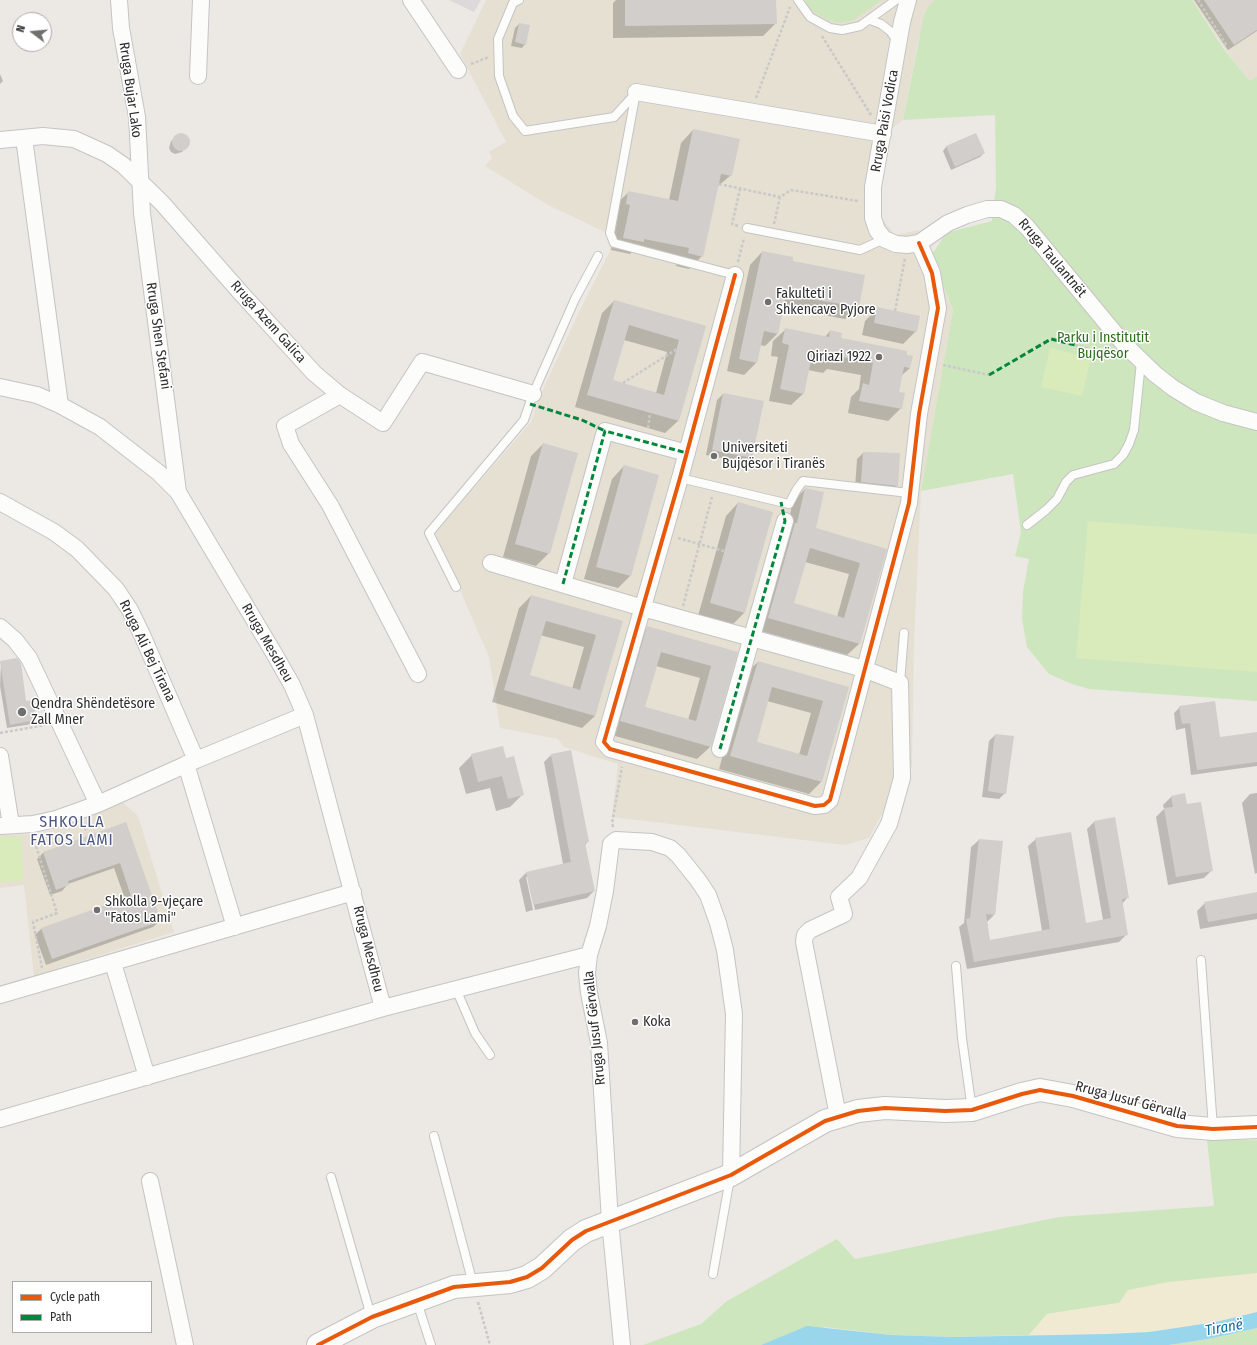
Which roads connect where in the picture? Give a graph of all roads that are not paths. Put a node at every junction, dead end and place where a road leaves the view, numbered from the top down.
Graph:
1 (119, 0) edge
2 (201, 0) edge
3 (411, 0) edge
4 (519, 0) edge
5 (798, 0) edge
6 (896, 0) edge
7 (908, 0) edge
8 (870, 20) junction
9 (898, 43) junction
10 (462, 68) road end
11 (198, 76) dead end
12 (636, 92) junction
13 (883, 134) junction
14 (24, 138) junction
15 (0, 140) edge
16 (140, 180) junction
17 (746, 228) road end
18 (884, 239) junction
19 (913, 244) junction
20 (598, 256) dead end
21 (735, 274) joint
22 (1141, 361) junction
23 (0, 387) edge
24 (534, 394) junction
25 (340, 395) junction
26 (60, 405) junction
27 (1257, 422) edge
28 (687, 453) junction
29 (680, 478) junction
30 (178, 492) junction
31 (909, 493) junction
32 (0, 502) edge
33 (784, 521) dead end
34 (1027, 525) dead end
35 (491, 563) dead end
36 (563, 584) junction
37 (456, 587) dead end
38 (642, 608) junction
39 (0, 627) edge
40 (904, 633) dead end
41 (752, 638) junction
42 (864, 669) junction
43 (418, 674) dead end
44 (900, 683) junction
45 (306, 715) junction
46 (720, 750) dead end
47 (0, 756) edge
48 (191, 762) junction
49 (98, 804) junction
50 (5, 826) edge
51 (353, 892) junction
52 (235, 927) junction
53 (589, 955) junction
54 (1201, 960) dead end
55 (113, 963) junction
56 (956, 966) dead end
57 (456, 989) junction
58 (0, 995) edge
59 (383, 1008) junction
60 (490, 1055) dead end
61 (147, 1077) junction
62 (972, 1110) junction
63 (838, 1116) junction
64 (0, 1119) edge
65 (1257, 1127) edge
66 (1213, 1129) junction
67 (434, 1136) dead end
68 (731, 1175) junction
69 (331, 1177) dead end
70 (150, 1180) dead end
71 (610, 1221) junction
72 (712, 1274) dead end
73 (473, 1284) junction
74 (417, 1301) junction
75 (372, 1317) junction
76 (185, 1345) edge
77 (318, 1345) edge
78 (431, 1345) edge
79 (622, 1345) edge

1 - 16 street, Rruga Bujar Lako
2 - 11 street
3 - 10 street
4 - 12 lane
5 - 8 lane
6 - 8 lane
7 - 9 street, Rruga Paisi Vodica
8 - 9 lane
9 - 13 street, Rruga Paisi Vodica
12 - 13 street
12 - 21 lane
13 - 18 street, Rruga Paisi Vodica
14 - 15 street, Rruga Azem Galica
14 - 16 street, Rruga Azem Galica
14 - 26 street
16 - 25 street, Rruga Azem Galica
16 - 30 street, Rruga Shen Stefani
17 - 18 lane
18 - 19 street
19 - 22 street, Rruga Taulantnët
19 - 31 street
20 - 24 lane
21 - 28 street
22 - 27 street, Rruga Taulantnët
22 - 34 lane
23 - 26 street, Rruga Mesdheu
24 - 25 street, Rruga Azem Galica
24 - 37 lane
25 - 43 street
26 - 30 street, Rruga Mesdheu
28 - 29 street
28 - 36 street
29 - 31 lane
29 - 38 street
30 - 45 street, Rruga Mesdheu
31 - 42 street
32 - 48 street, Rruga Ali Bej Tirana
33 - 41 street
35 - 36 street
36 - 38 street
38 - 41 street
38 - 42 street
39 - 49 street
40 - 44 lane
41 - 42 street
41 - 46 street
42 - 44 street
44 - 63 street
45 - 48 street
45 - 51 street, Rruga Mesdheu
47 - 50 street
48 - 49 street
48 - 52 street, Rruga Ali Bej Tirana
49 - 50 street
51 - 52 street
51 - 59 street, Rruga Mesdheu
52 - 55 street
53 - 57 street
53 - 68 street, Rruga Jusuf Gërvalla
53 - 71 street, Rruga Jusuf Gërvalla
54 - 66 lane
55 - 58 street
55 - 61 street
56 - 62 lane
57 - 59 street
57 - 60 lane
59 - 61 street
61 - 64 street
62 - 63 street, Rruga Jusuf Gërvalla
62 - 66 street, Rruga Jusuf Gërvalla
63 - 68 street, Rruga Jusuf Gërvalla
65 - 66 street, Rruga Jusuf Gërvalla
67 - 73 lane
68 - 71 street, Rruga Jusuf Gërvalla
68 - 72 lane
69 - 75 lane
70 - 76 street
71 - 73 street, Rruga Jusuf Gërvalla
71 - 79 street, Rruga Jusuf Gërvalla
73 - 74 street, Rruga Jusuf Gërvalla
74 - 75 street, Rruga Jusuf Gërvalla
74 - 78 lane
75 - 77 street, Rruga Jusuf Gërvalla

